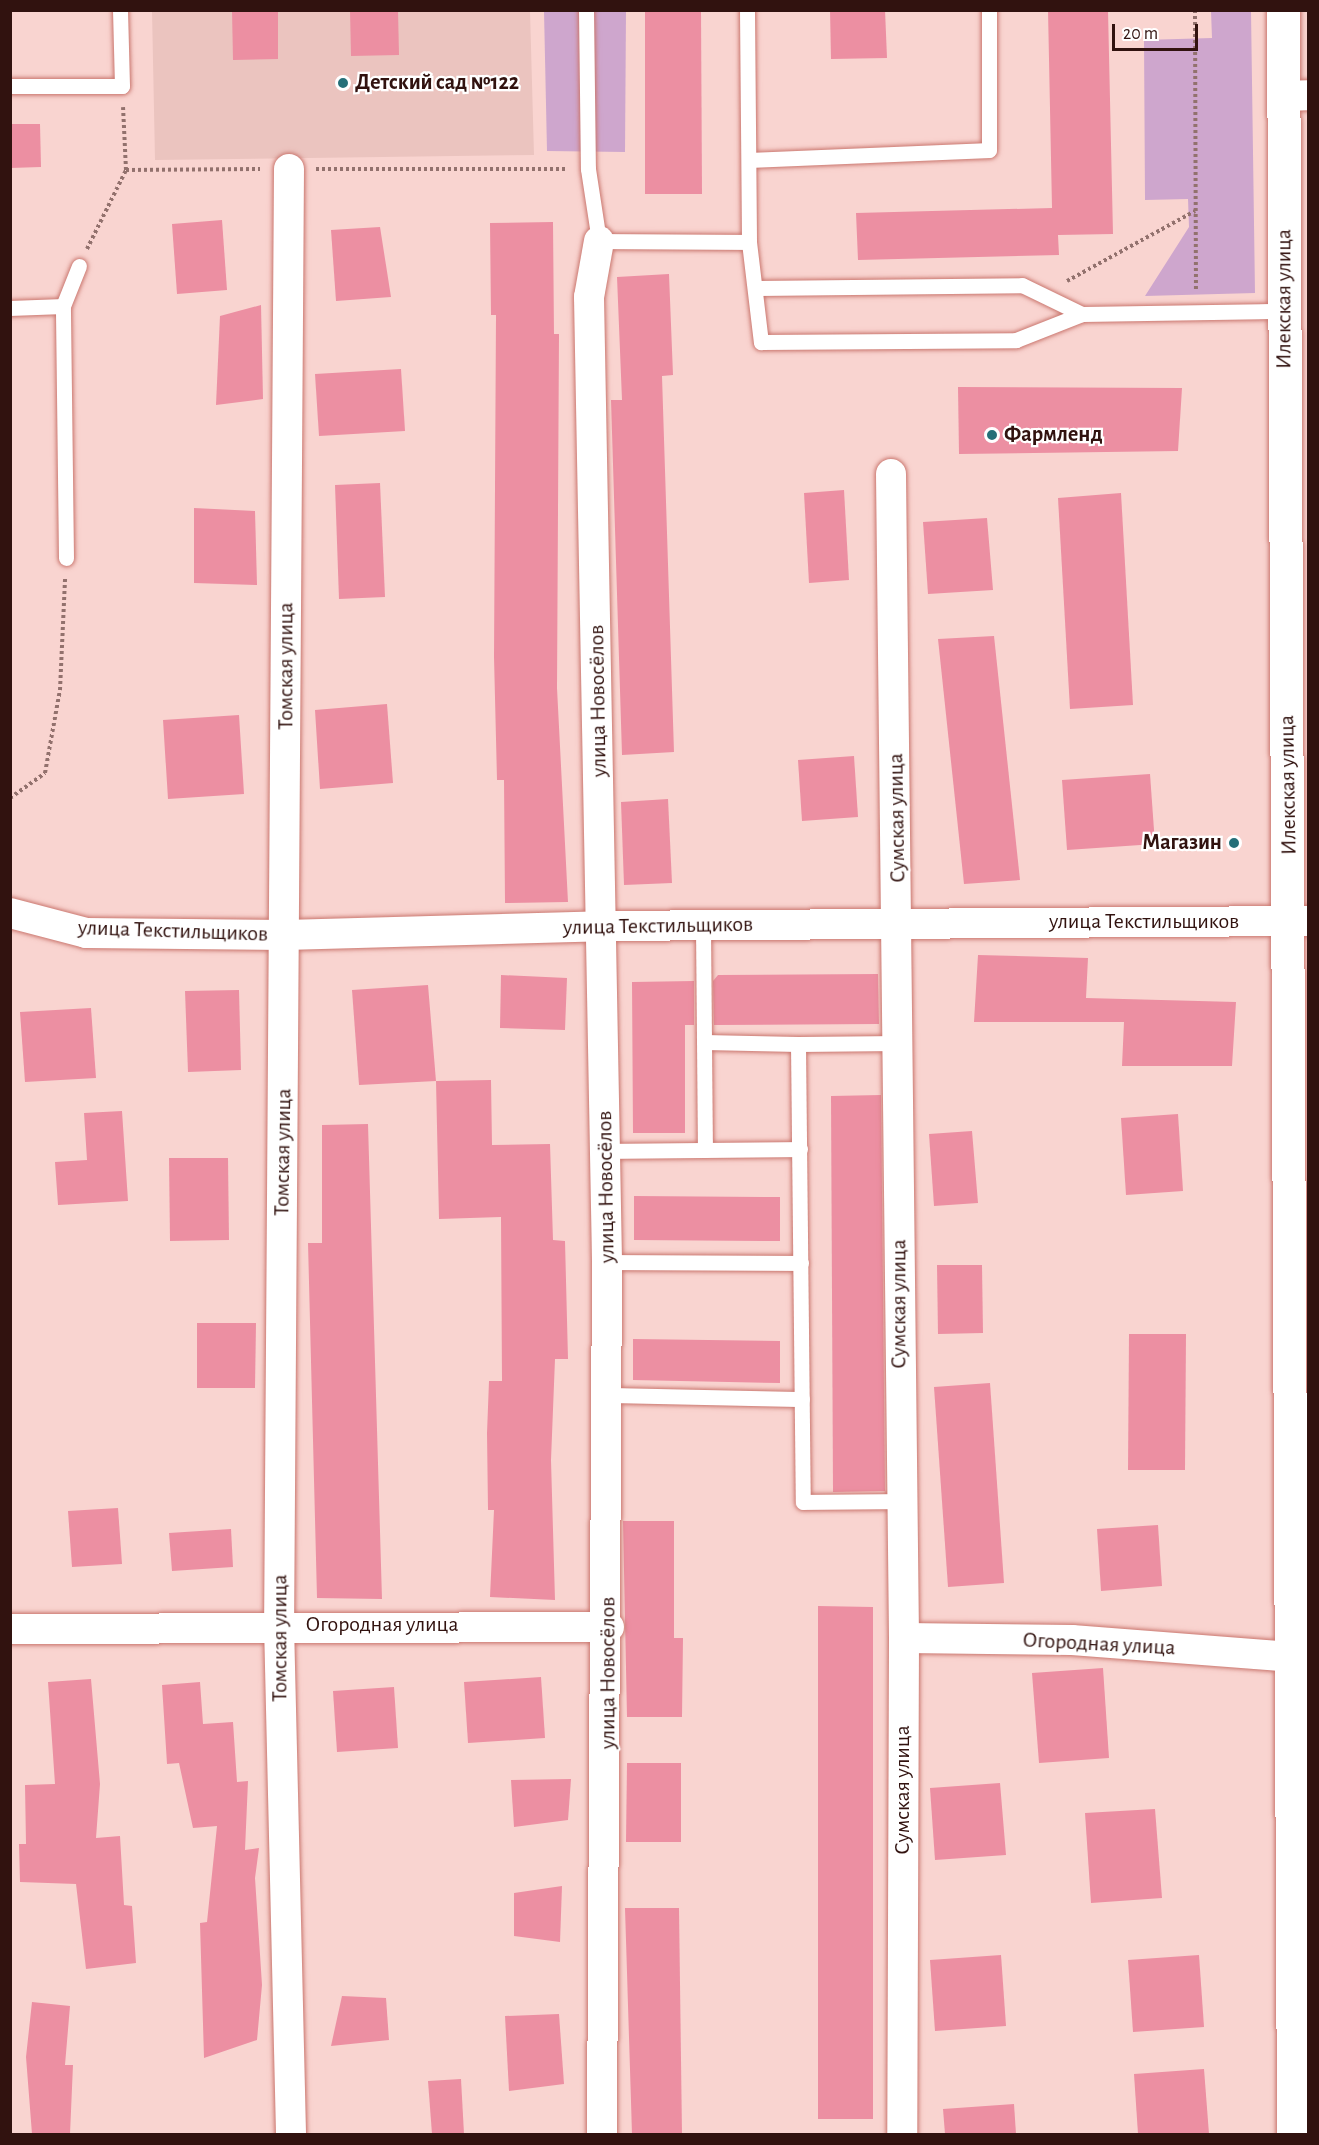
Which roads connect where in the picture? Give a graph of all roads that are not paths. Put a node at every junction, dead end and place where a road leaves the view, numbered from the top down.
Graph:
1 (120, 10) edge
2 (586, 10) edge
3 (747, 10) edge
4 (988, 10) edge
5 (1283, 10) edge
6 (10, 86) edge
7 (1296, 95) edge
8 (750, 160) junction
9 (289, 169) road end
10 (599, 241) junction
11 (749, 242) junction
12 (79, 266) road end
13 (757, 288) junction
14 (63, 306) junction
15 (10, 308) edge
16 (1283, 311) junction
17 (1082, 314) junction
18 (891, 474) dead end
19 (66, 558) road end
20 (10, 913) edge
21 (1300, 921) edge
22 (899, 922) junction
23 (602, 926) junction
24 (703, 926) junction
25 (285, 935) junction
26 (704, 1042) junction
27 (900, 1043) junction
28 (798, 1044) junction
29 (800, 1149) junction
30 (705, 1150) junction
31 (606, 1151) junction
32 (607, 1262) junction
33 (801, 1263) junction
34 (606, 1395) junction
35 (802, 1399) junction
36 (902, 1501) junction
37 (279, 1624) junction
38 (609, 1627) junction
39 (10, 1629) edge
40 (904, 1638) junction
41 (1294, 1658) junction
42 (291, 2134) edge
43 (602, 2134) edge
44 (902, 2134) edge
45 (1293, 2134) edge

1 - 6 lane
2 - 10 lane
3 - 8 lane
4 - 8 lane
5 - 7 street, Илекская улица
7 - 16 street, Илекская улица
8 - 11 lane
9 - 25 street, Томская улица
10 - 11 lane
10 - 23 street, улица Новосёлов
11 - 13 lane
12 - 14 lane
13 - 17 lane
13 - 17 lane
14 - 15 lane
14 - 19 lane
16 - 17 lane
16 - 21 street, Илекская улица
18 - 22 street, Сумская улица
20 - 25 street, улица Текстильщиков
21 - 22 street, улица Текстильщиков
21 - 41 street, Илекская улица
22 - 24 street, улица Текстильщиков
22 - 27 street, Сумская улица
23 - 24 street, улица Текстильщиков
23 - 25 street, улица Текстильщиков
23 - 31 street, улица Новосёлов
24 - 26 lane
25 - 37 street, Томская улица
26 - 28 lane
26 - 30 lane
27 - 28 lane
27 - 36 street, Сумская улица
28 - 29 lane
29 - 30 lane
29 - 33 lane
30 - 31 lane
31 - 32 street, улица Новосёлов
32 - 33 lane
32 - 34 street, улица Новосёлов
33 - 35 lane
34 - 35 lane
34 - 38 street, улица Новосёлов
35 - 36 lane
36 - 40 street, Сумская улица
37 - 38 street, Огородная улица
37 - 39 street, Огородная улица
37 - 42 street, Томская улица
38 - 43 street, улица Новосёлов
40 - 41 street, Огородная улица
40 - 44 street, Сумская улица
41 - 45 street, Илекская улица

